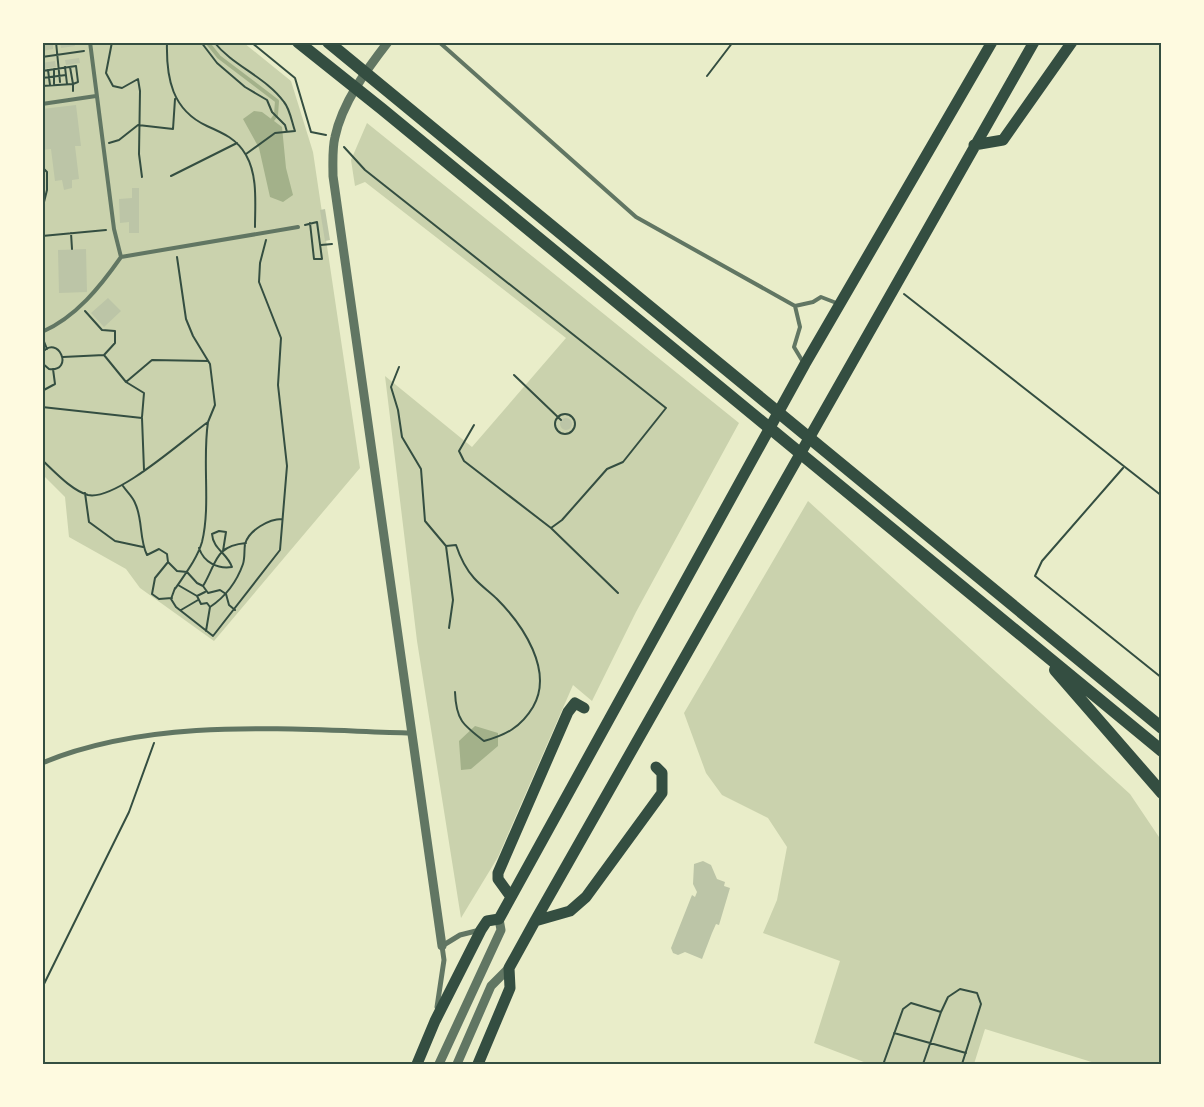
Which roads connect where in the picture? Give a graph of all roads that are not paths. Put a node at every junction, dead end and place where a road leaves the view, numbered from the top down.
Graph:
1 (90, 42) edge
2 (298, 42) edge
3 (328, 42) edge
4 (388, 42) edge
5 (439, 42) edge
6 (992, 42) edge
7 (1034, 42) edge
8 (1072, 42) edge
9 (96, 96) junction
10 (42, 104) edge
11 (974, 145) junction
12 (298, 228) road end
13 (121, 258) junction
14 (840, 304) junction
15 (795, 306) junction
16 (42, 332) edge
17 (805, 364) junction
18 (1052, 660) junction
19 (584, 708) dead end
20 (1162, 728) edge
21 (412, 733) junction
22 (1162, 751) edge
23 (42, 763) edge
24 (656, 767) dead end
25 (1162, 793) edge
26 (511, 896) junction
27 (499, 919) junction
28 (535, 920) junction
29 (481, 930) junction
30 (442, 946) junction
31 (510, 968) junction
32 (435, 1021) junction
33 (417, 1064) edge
34 (439, 1064) edge
35 (457, 1064) edge
36 (478, 1064) edge

1 - 9 lane
2 - 18 highway
3 - 20 highway
4 - 21 street
5 - 15 lane
6 - 14 main road
7 - 11 main road
8 - 11 main road
9 - 10 lane
9 - 13 lane
11 - 28 main road
12 - 13 lane
13 - 16 lane
14 - 15 lane
14 - 17 main road
15 - 17 lane
17 - 26 main road
18 - 22 highway
18 - 25 highway
19 - 26 main road
21 - 23 street
21 - 30 street
24 - 28 main road
26 - 27 main road
27 - 29 main road
27 - 34 street
28 - 31 main road
29 - 30 street
29 - 32 main road
30 - 32 street
31 - 35 street
31 - 36 main road
32 - 33 main road

